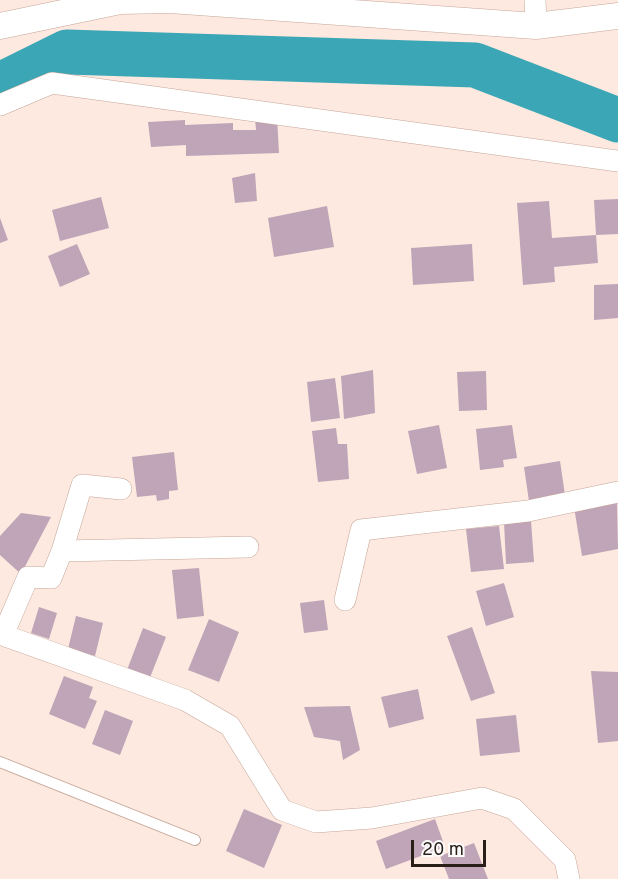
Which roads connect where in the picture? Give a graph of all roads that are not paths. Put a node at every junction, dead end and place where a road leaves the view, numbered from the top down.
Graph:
1 (170, 0) edge
2 (535, 0) edge
3 (618, 16) edge
4 (0, 26) edge
5 (536, 26) junction
6 (0, 105) edge
7 (618, 160) edge
8 (121, 489) dead end
9 (618, 492) edge
10 (248, 547) dead end
11 (62, 551) junction
12 (345, 600) dead end
13 (2, 634) edge
14 (0, 762) edge
15 (195, 840) dead end
16 (569, 879) edge

1 - 4 street
1 - 5 street
2 - 5 street
3 - 5 street
6 - 7 street
8 - 11 street
9 - 12 street
10 - 11 street
11 - 13 street
13 - 16 street
14 - 15 lane

